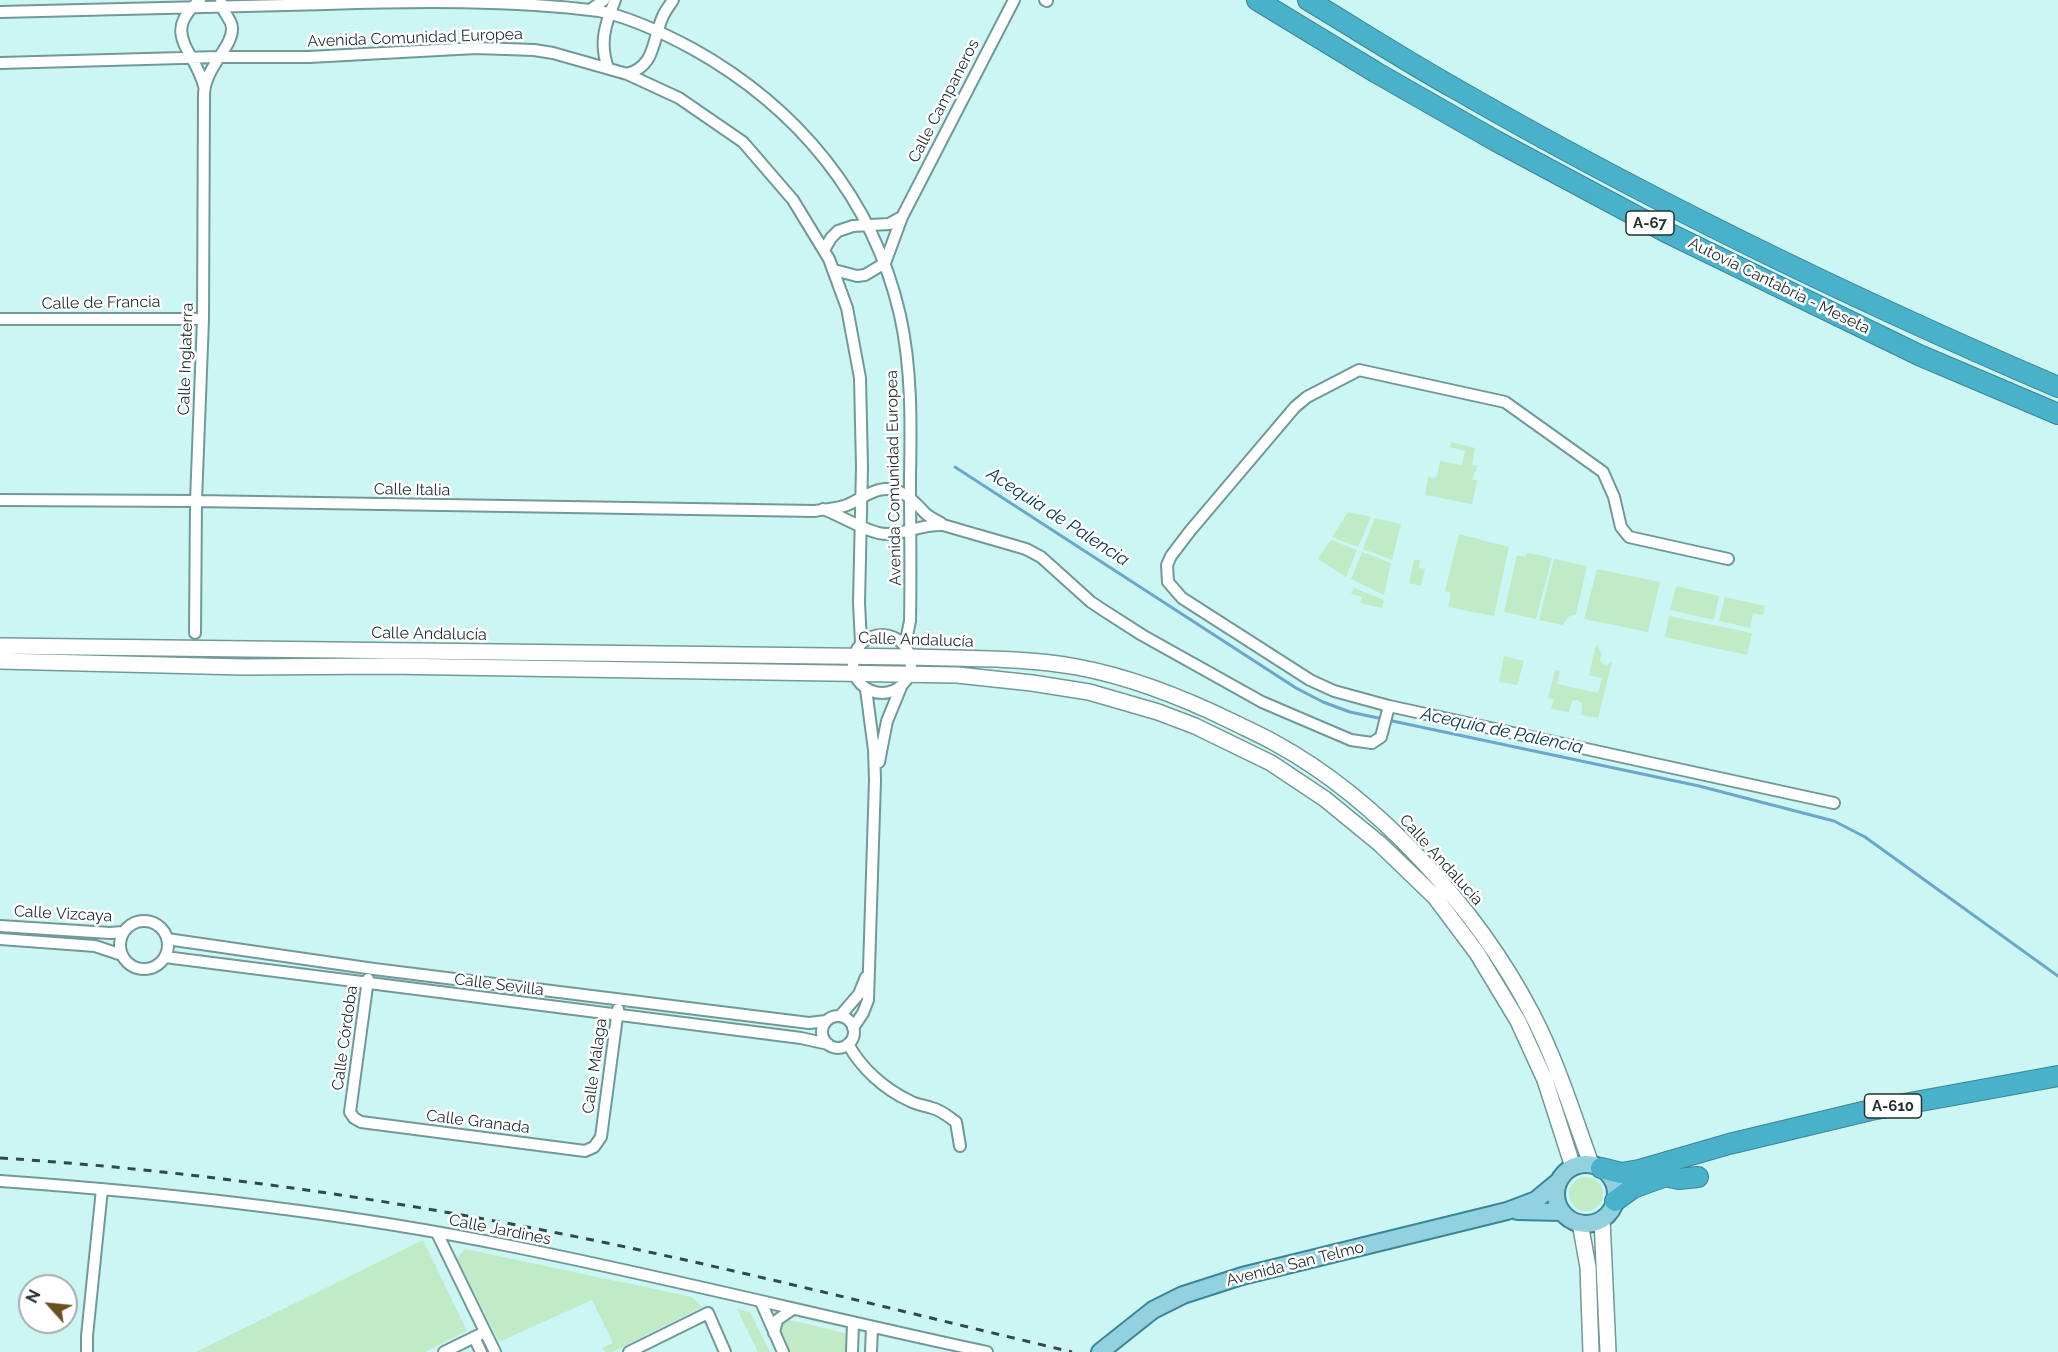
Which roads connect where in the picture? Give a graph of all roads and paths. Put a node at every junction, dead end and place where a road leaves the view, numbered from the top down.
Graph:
1 (604, 0) edge
2 (615, 0) edge
3 (673, 0) edge
4 (1014, 0) edge
5 (1257, 0) edge
6 (1308, 0) edge
7 (221, 3) edge
8 (242, 3) edge
9 (196, 4) edge
10 (590, 10) junction
11 (0, 12) edge
12 (610, 14) junction
13 (657, 31) junction
14 (676, 40) junction
15 (218, 57) junction
16 (190, 58) junction
17 (0, 63) edge
18 (608, 69) junction
19 (627, 74) junction
20 (204, 86) junction
21 (902, 217) junction
22 (868, 224) junction
23 (824, 249) junction
24 (885, 263) junction
25 (834, 270) junction
26 (0, 319) edge
27 (203, 319) junction
28 (2058, 387) edge
29 (2058, 414) edge
30 (861, 495) junction
31 (910, 497) junction
32 (0, 500) edge
33 (196, 501) junction
34 (823, 509) junction
35 (944, 525) junction
36 (860, 526) junction
37 (910, 529) junction
38 (1728, 559) dead end
39 (195, 633) dead end
40 (0, 646) edge
41 (857, 649) junction
42 (908, 651) junction
43 (0, 661) edge
44 (854, 674) junction
45 (905, 681) junction
46 (866, 689) junction
47 (1388, 710) junction
48 (875, 780) junction
49 (1834, 803) dead end
50 (0, 926) edge
51 (123, 932) junction
52 (0, 939) edge
53 (167, 939) junction
54 (122, 955) junction
55 (165, 957) junction
56 (370, 968) junction
57 (869, 969) junction
58 (368, 983) junction
59 (620, 1000) junction
60 (617, 1015) junction
61 (840, 1016) junction
62 (826, 1021) junction
63 (853, 1028) junction
64 (828, 1044) junction
65 (848, 1044) junction
66 (2058, 1076) edge
67 (2058, 1088) edge
68 (350, 1112) joint
69 (601, 1137) joint
70 (960, 1146) dead end
71 (1596, 1166) junction
72 (1573, 1167) junction
73 (1664, 1176) junction
74 (1698, 1177) dead end
75 (0, 1181) edge
76 (1559, 1181) junction
77 (102, 1189) junction
78 (1615, 1201) junction
79 (1507, 1211) junction
80 (1562, 1212) junction
81 (1602, 1219) junction
82 (1581, 1223) junction
83 (437, 1233) junction
84 (473, 1239) junction
85 (448, 1258) junction
86 (761, 1302) junction
87 (793, 1309) junction
88 (853, 1323) junction
89 (872, 1328) junction
90 (485, 1332) junction
91 (774, 1333) junction
92 (474, 1337) junction
93 (87, 1352) edge
94 (444, 1352) edge
95 (481, 1352) edge
96 (495, 1352) edge
97 (629, 1352) edge
98 (725, 1352) edge
99 (783, 1352) edge
100 (852, 1352) edge
101 (871, 1352) edge
102 (987, 1352) edge
103 (1100, 1352) edge
104 (1591, 1352) edge
105 (1608, 1352) edge

1 - 10 street
2 - 12 street
3 - 13 street
3 - 14 street
4 - 21 street, Calle Campaneros
5 - 29 highway, Autovía Cantabria - Meseta / A-67
6 - 28 highway, Autovía Cantabria - Meseta / A-67
7 - 8 street, Avenida Comunidad Europea
7 - 9 street, Avenida Comunidad Europea
7 - 15 street
8 - 10 street, Avenida Comunidad Europea
9 - 11 street, Avenida Comunidad Europea
9 - 16 street
10 - 12 street, Avenida Comunidad Europea
12 - 13 street, Avenida Comunidad Europea
12 - 18 street
13 - 14 street, Avenida Comunidad Europea
13 - 19 street
14 - 22 street, Avenida Comunidad Europea
15 - 16 street, Avenida Comunidad Europea
15 - 18 street, Avenida Comunidad Europea
15 - 20 street
16 - 17 street, Avenida Comunidad Europea
16 - 20 street
18 - 19 street, Avenida Comunidad Europea
19 - 23 street, Avenida Comunidad Europea
20 - 27 street, Calle Inglaterra
21 - 22 street
21 - 24 street, Calle Campaneros
22 - 23 street
22 - 24 street, Avenida Comunidad Europea
23 - 25 street, Avenida Comunidad Europea
24 - 25 street
24 - 31 street, Avenida Comunidad Europea
25 - 30 street, Avenida Comunidad Europea
26 - 27 street, Calle de Francia
27 - 33 street, Calle Inglaterra
30 - 31 street
30 - 34 street, Calle Italia
30 - 36 street, Avenida Comunidad Europea
31 - 35 street
31 - 37 street, Avenida Comunidad Europea
32 - 33 street, Calle Italia
33 - 34 street, Calle Italia
33 - 39 street, Calle Inglaterra
34 - 36 street, Calle Italia
35 - 37 street
35 - 47 street
36 - 37 street
36 - 41 street, Avenida Comunidad Europea
37 - 42 street, Avenida Comunidad Europea
38 - 47 street
40 - 41 main road, Calle Andalucía
41 - 42 main road, Calle Andalucía
41 - 42 street
41 - 44 street, Avenida Comunidad Europea
42 - 45 street, Avenida Comunidad Europea
42 - 71 main road, Calle Andalucía
43 - 44 main road, Calle Andalucía
44 - 45 main road, Calle Andalucía
44 - 46 street
45 - 46 street
45 - 48 street
45 - 72 main road, Calle Andalucía
46 - 48 street
47 - 49 street
48 - 57 street
50 - 51 street, Calle Vizcaya
51 - 53 street
51 - 54 street
52 - 54 street, Calle Vizcaya
53 - 55 street
53 - 56 street, Calle Sevilla
54 - 55 street
55 - 58 street, Calle Sevilla
56 - 58 street, Calle Córdoba
56 - 59 street, Calle Sevilla
57 - 61 street
57 - 63 street
58 - 60 street, Calle Sevilla
58 - 68 street, Calle Córdoba
59 - 60 street, Calle Málaga
59 - 62 street, Calle Sevilla
60 - 64 street, Calle Sevilla
60 - 69 street, Calle Málaga
61 - 62 street
61 - 63 street
62 - 64 street
63 - 65 street
64 - 65 street
65 - 70 street
66 - 71 highway, A-610
67 - 73 highway, A-610
68 - 69 street, Calle Granada
71 - 72 main road
71 - 78 main road
72 - 76 main road
73 - 74 highway
73 - 78 highway, A-610
75 - 77 street, Calle Jardines
76 - 79 main road, Avenida San Telmo
76 - 80 main road
77 - 83 street, Calle Jardines
77 - 93 street
78 - 81 main road
79 - 80 main road, Avenida San Telmo
79 - 103 main road, Avenida San Telmo
80 - 82 main road
81 - 82 main road
81 - 105 main road
82 - 104 main road
83 - 84 street, Calle Jardines
83 - 85 street
84 - 85 street
84 - 86 street, Calle Jardines
85 - 90 street
86 - 87 street, Calle Jardines
86 - 91 street
87 - 88 street, Calle Jardines
87 - 91 street
88 - 89 street, Calle Jardines
88 - 100 street
89 - 101 street
89 - 102 street, Calle Jardines
90 - 92 street
90 - 96 street
91 - 99 street
92 - 94 street
92 - 95 street
97 - 98 street

